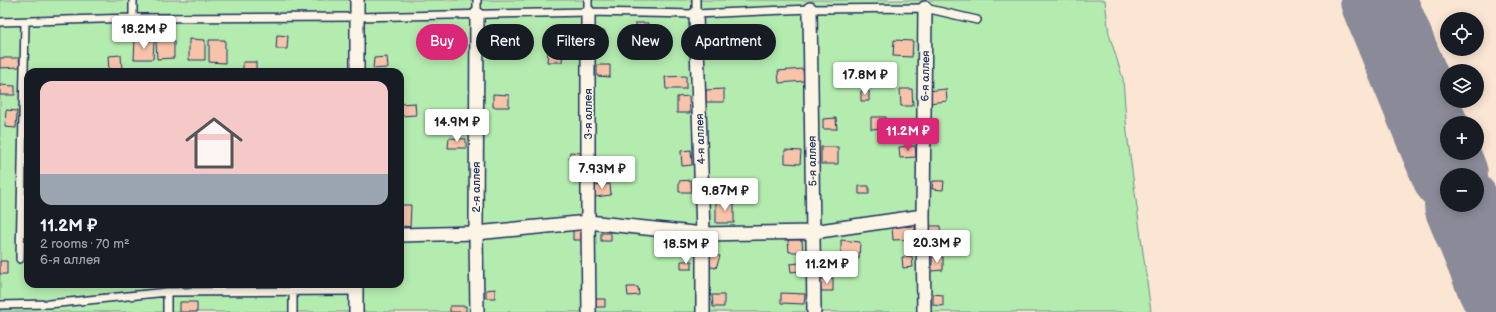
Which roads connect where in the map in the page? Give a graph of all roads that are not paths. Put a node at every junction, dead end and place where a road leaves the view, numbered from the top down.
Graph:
1 (133, 0) edge
2 (357, 0) edge
3 (477, 0) edge
4 (696, 0) edge
5 (810, 4) edge
6 (925, 4) edge
7 (588, 6) edge
8 (477, 14) junction
9 (696, 14) junction
10 (357, 17) junction
11 (133, 18) junction
12 (977, 20) dead end
13 (0, 22) edge
14 (25, 22) junction
15 (24, 68) edge
16 (356, 68) edge
17 (24, 69) edge
18 (923, 216) junction
19 (588, 222) junction
20 (813, 232) junction
21 (476, 233) junction
22 (404, 234) edge
23 (703, 234) junction
24 (20, 259) dead end
25 (356, 288) edge
26 (167, 292) junction
27 (293, 292) junction
28 (49, 304) junction
29 (0, 305) edge
30 (50, 312) edge
31 (167, 312) edge
32 (293, 312) edge
33 (356, 312) edge
34 (477, 312) edge
35 (589, 312) edge
36 (703, 312) edge
37 (814, 312) edge
38 (924, 312) edge

1 - 11 lane
2 - 10 street
3 - 8 lane
4 - 9 lane
5 - 6 lane
5 - 9 lane
5 - 20 street, 5-я аллея
6 - 12 lane
6 - 18 street, 6-я аллея
7 - 8 lane
7 - 9 lane
7 - 19 street, 3-я аллея
8 - 10 lane
8 - 21 street, 2-я аллея
9 - 23 street, 4-я аллея
10 - 11 lane
10 - 16 street
11 - 14 lane
13 - 14 lane
14 - 15 lane
17 - 24 lane
18 - 20 street
18 - 38 street, 6-я аллея
19 - 21 street
19 - 23 street
19 - 35 street, 3-я аллея
20 - 23 street
20 - 37 street, 5-я аллея
21 - 22 street
21 - 34 street, 2-я аллея
23 - 36 street, 4-я аллея
25 - 27 lane
25 - 33 street
26 - 27 lane
26 - 28 lane
26 - 31 lane
27 - 32 lane
28 - 29 lane
28 - 30 lane

